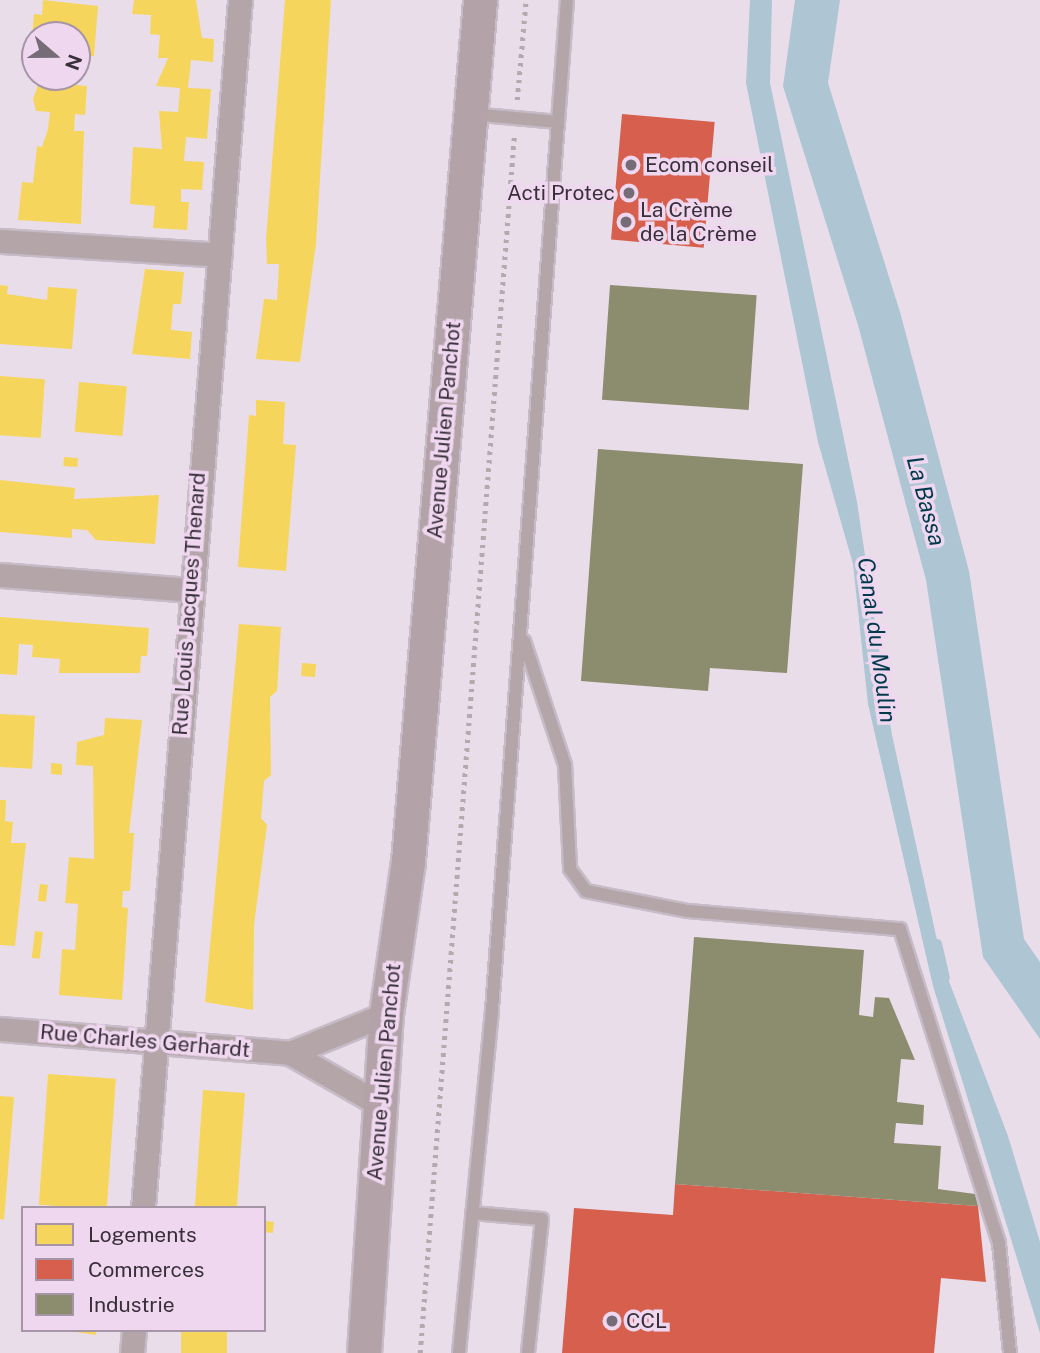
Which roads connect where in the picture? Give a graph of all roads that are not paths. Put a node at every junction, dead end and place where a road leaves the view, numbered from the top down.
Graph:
1 (240, 0) edge
2 (480, 0) edge
3 (568, 0) edge
4 (471, 114) junction
5 (558, 122) junction
6 (0, 242) edge
7 (220, 255) junction
8 (0, 575) edge
9 (190, 590) junction
10 (521, 634) junction
11 (408, 861) junction
12 (386, 1014) junction
13 (0, 1029) edge
14 (155, 1043) junction
15 (290, 1053) junction
16 (379, 1104) junction
17 (143, 1206) edge
18 (472, 1213) junction
19 (369, 1283) junction
20 (134, 1332) edge
21 (132, 1353) edge
22 (364, 1353) edge
23 (459, 1353) edge
24 (528, 1353) edge
25 (1010, 1353) edge

1 - 7 street, Rue Louis Jacques Thenard
2 - 4 main road, Avenue Julien Panchot
3 - 5 lane
4 - 5 lane
4 - 11 main road, Avenue Julien Panchot
5 - 10 lane
6 - 7 street
7 - 9 street, Rue Louis Jacques Thenard
8 - 9 street
9 - 14 street, Rue Louis Jacques Thenard
10 - 18 lane
10 - 25 lane
11 - 12 main road, Avenue Julien Panchot
11 - 19 main road, Avenue Julien Panchot
12 - 15 street
12 - 16 main road, Avenue Julien Panchot
13 - 14 street, Rue Charles Gerhardt
14 - 15 street, Rue Charles Gerhardt
14 - 17 street, Rue Louis Jacques Thenard
15 - 16 street
16 - 19 main road, Avenue Julien Panchot
18 - 23 lane
18 - 24 lane
19 - 22 main road, Avenue Julien Panchot
20 - 21 street

